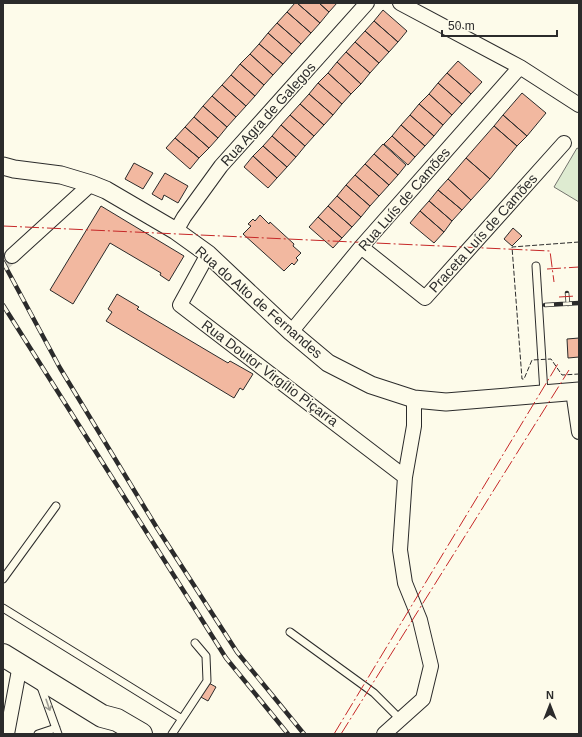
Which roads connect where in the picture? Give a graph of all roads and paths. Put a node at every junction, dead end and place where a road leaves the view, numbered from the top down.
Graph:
1 (367, 3) edge
2 (400, 3) edge
3 (520, 67) junction
4 (579, 105) edge
5 (564, 143) dead end
6 (3, 166) edge
7 (91, 184) junction
8 (176, 231) junction
9 (361, 247) junction
10 (208, 254) junction
11 (12, 256) tunnel mouth
12 (536, 266) dead end
13 (291, 332) junction
14 (576, 391) edge
15 (544, 394) junction
16 (414, 399) junction
17 (579, 432) edge
18 (405, 476) junction
19 (56, 506) dead end
20 (3, 579) edge
21 (3, 608) edge
22 (290, 632) dead end
23 (195, 643) dead end
24 (11, 660) edge
25 (38, 676) junction
26 (102, 716) junction
27 (400, 719) junction
28 (182, 720) junction
29 (57, 731) edge
30 (7, 734) edge
31 (38, 734) edge
32 (121, 734) edge
33 (141, 734) edge
34 (172, 734) edge
35 (384, 734) edge

1 - 8 street, Rua Agra de Galegos
2 - 3 street
3 - 4 street
3 - 9 street, Rua Luís de Camões
5 - 9 street, Praceta Luís de Camões
6 - 7 street, Rua do Alto de Fernandes
7 - 8 street, Rua do Alto de Fernandes
7 - 11 street
8 - 10 street, Rua do Alto de Fernandes
9 - 13 street, Rua Luís de Camões
10 - 13 street, Rua do Alto de Fernandes
10 - 18 street, Rua Doutor Virgílio Piçarra
12 - 15 lane
13 - 16 street, Rua do Alto de Fernandes
14 - 15 street, Rua do Alto de Fernandes
14 - 17 street
15 - 16 street, Rua do Alto de Fernandes
16 - 18 street
18 - 27 street
19 - 20 lane
21 - 28 lane
22 - 27 lane
23 - 28 lane
24 - 25 main road
24 - 30 street
25 - 26 main road
25 -> 29 lane
26 - 32 main road
26 - 33 main road
27 - 35 street
28 - 34 lane
29 - 31 lane

